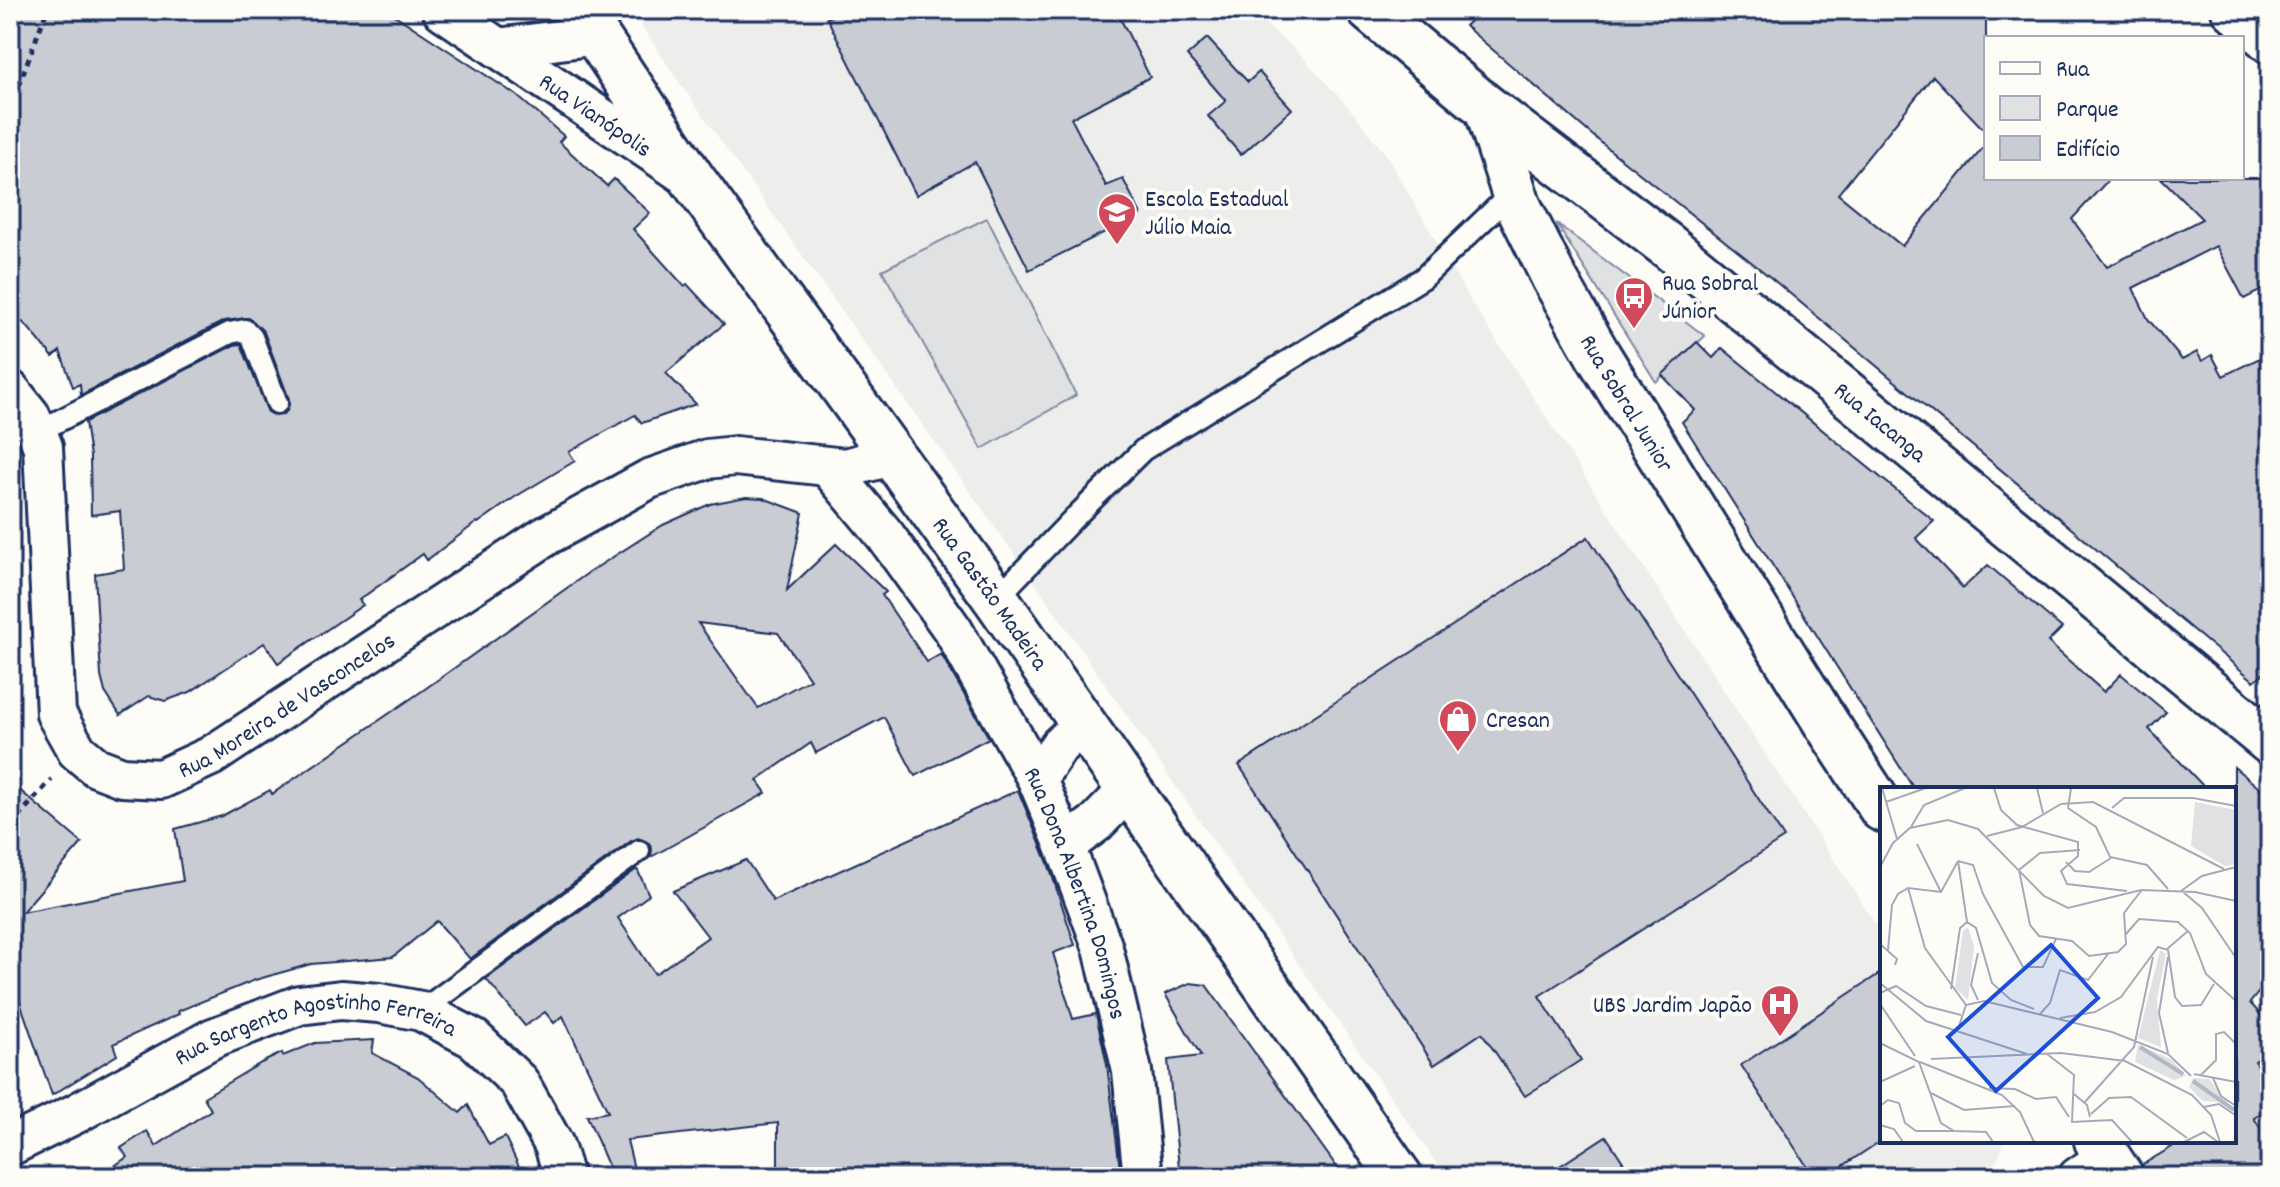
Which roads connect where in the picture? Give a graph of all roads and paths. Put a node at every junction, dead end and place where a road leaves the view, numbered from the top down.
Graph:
1 (47, 10) edge
2 (442, 10) edge
3 (1370, 10) edge
4 (2231, 10) edge
5 (588, 23) edge
6 (2270, 44) edge
7 (498, 48) junction
8 (10, 108) edge
9 (1487, 108) junction
10 (693, 180) junction
11 (1514, 191) junction
12 (10, 390) edge
13 (277, 403) dead end
14 (37, 432) junction
15 (891, 456) junction
16 (829, 468) junction
17 (996, 599) junction
18 (1084, 723) junction
19 (2270, 742) edge
20 (77, 751) junction
21 (1037, 779) junction
22 (1130, 788) junction
23 (1880, 806) edge
24 (10, 826) edge
25 (1065, 846) junction
26 (639, 851) dead end
27 (421, 1011) junction
28 (10, 1146) edge
29 (564, 1177) edge
30 (1143, 1177) edge
31 (1400, 1177) edge

1 - 8 path
2 - 7 street, Rua Vianópolis
3 - 9 street
4 - 6 street
5 - 7 street, Rua Vianópolis
5 - 10 street, Rua Gastão Madeira
7 - 10 street, Rua Vianópolis
9 - 11 street, Rua Sobral Junior
9 - 19 street, Rua Iacanga
10 - 15 street, Rua Gastão Madeira
11 - 17 lane
11 - 23 street, Rua Sobral Junior
12 - 14 street, Rua Moreira de Vasconcelos
13 - 14 lane
14 - 20 street, Rua Moreira de Vasconcelos
15 - 16 street, Rua Moreira de Vasconcelos
15 - 17 street, Rua Gastão Madeira
16 - 20 street, Rua Moreira de Vasconcelos
16 - 21 street, Rua Dona Albertina Domingos
17 - 18 street, Rua Gastão Madeira
18 - 21 street
18 - 22 street, Rua Gastão Madeira
20 - 24 path
21 - 25 street, Rua Dona Albertina Domingos
22 - 25 street
22 - 31 street, Rua Gastão Madeira
25 - 30 street, Rua Dona Albertina Domingos
26 - 27 lane
27 - 28 street, Rua Sargento Agostinho Ferreira
27 - 29 street, Rua Sargento Agostinho Ferreira

